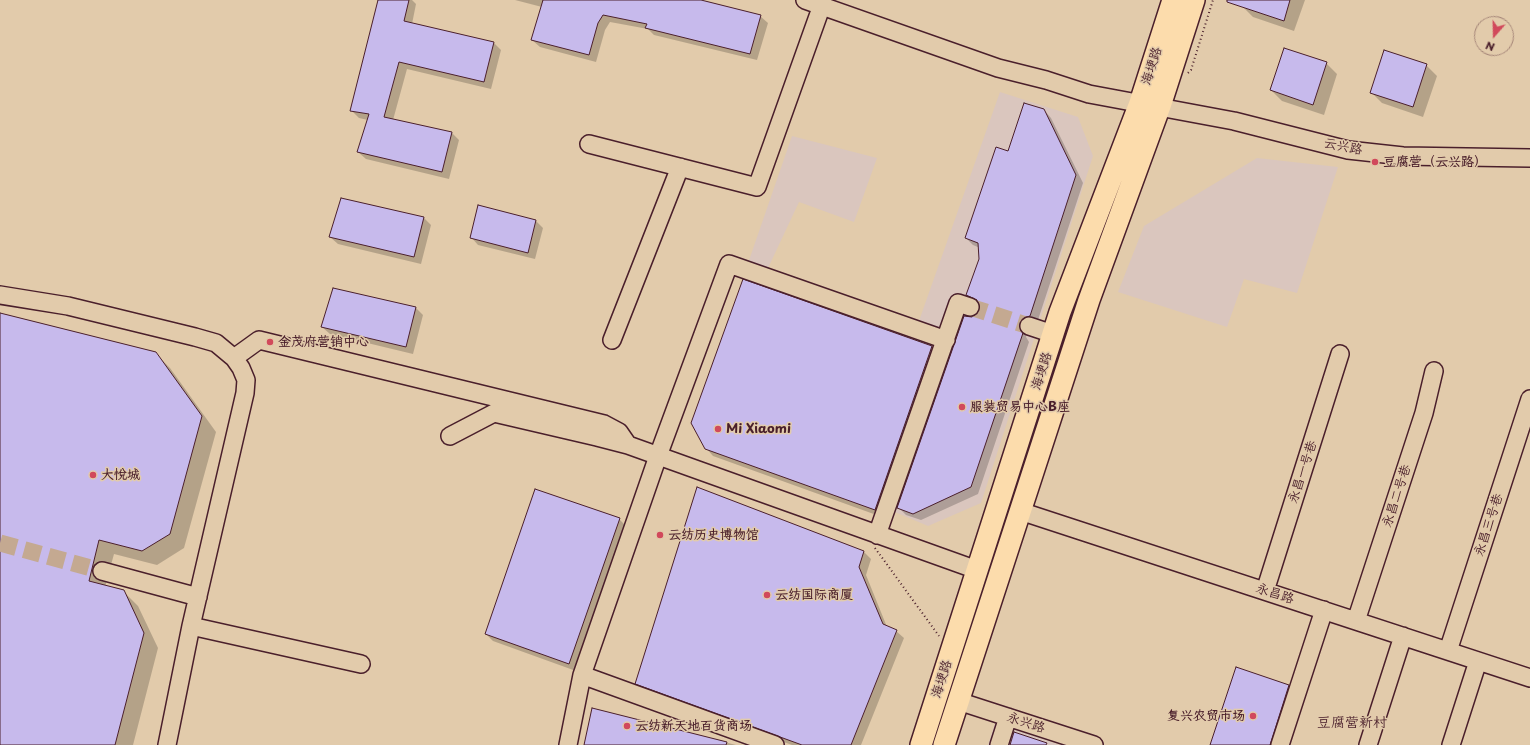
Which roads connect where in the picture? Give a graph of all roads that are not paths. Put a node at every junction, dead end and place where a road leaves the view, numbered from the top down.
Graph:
1 (805, 0) edge
2 (1173, 0) edge
3 (1194, 0) edge
4 (822, 5) junction
5 (1140, 103) junction
6 (1160, 106) junction
7 (589, 144) dead end
8 (1530, 158) edge
9 (680, 167) junction
10 (0, 295) edge
11 (970, 307) tunnel mouth
12 (1029, 326) tunnel mouth
13 (1054, 334) junction
14 (612, 340) dead end
15 (946, 340) junction
16 (1340, 354) dead end
17 (234, 358) junction
18 (1434, 371) dead end
19 (1530, 399) edge
20 (450, 436) dead end
21 (628, 445) junction
22 (658, 456) junction
23 (1020, 511) junction
24 (869, 532) junction
25 (977, 570) junction
26 (102, 571) tunnel mouth
27 (1265, 591) junction
28 (198, 597) junction
29 (1324, 610) junction
30 (1356, 621) junction
31 (191, 626) junction
32 (1404, 636) junction
33 (1448, 651) junction
34 (1478, 661) junction
35 (361, 664) dead end
36 (582, 675) junction
37 (1530, 678) edge
38 (958, 701) junction
39 (1008, 717) junction
40 (167, 745) edge
41 (568, 745) edge
42 (775, 745) edge
43 (920, 745) edge
44 (944, 745) edge
45 (999, 745) edge
46 (1094, 745) edge
47 (1280, 745) edge
48 (1368, 745) edge
49 (1451, 745) edge

1 - 4 street, 云兴路
2 - 5 main road, 海埂路
3 - 6 main road, 海埂路
4 - 5 street, 云兴路
4 - 9 street
5 - 6 street, 云兴路
5 - 13 main road, 海埂路
6 - 8 street, 云兴路
6 - 23 main road, 海埂路
7 - 9 street
9 - 14 street
10 - 17 street
11 - 15 street
12 - 13 street
13 - 25 main road, 海埂路
15 - 22 street
15 - 24 street
16 - 27 street, 永昌一号巷
17 - 21 street
17 - 28 street
18 - 30 street, 永昌二号巷
19 - 33 street, 永昌三号巷
20 - 21 street
21 - 22 street
22 - 24 street
22 - 36 street
23 - 27 street, 永昌路
23 - 38 main road, 海埂路
24 - 25 street
25 - 43 main road, 海埂路
26 - 28 street
27 - 29 street, 永昌路
28 - 31 street
29 - 30 street, 永昌路
29 - 47 street
30 - 32 street, 永昌路
31 - 35 street
31 - 40 street
32 - 33 street, 永昌路
32 - 48 street
33 - 34 street, 永昌路
34 - 37 street, 永昌路
34 - 49 street
36 - 41 street
36 - 42 street
38 - 39 street, 永兴路
38 - 44 main road, 海埂路
39 - 45 street
39 - 46 street, 永兴路

